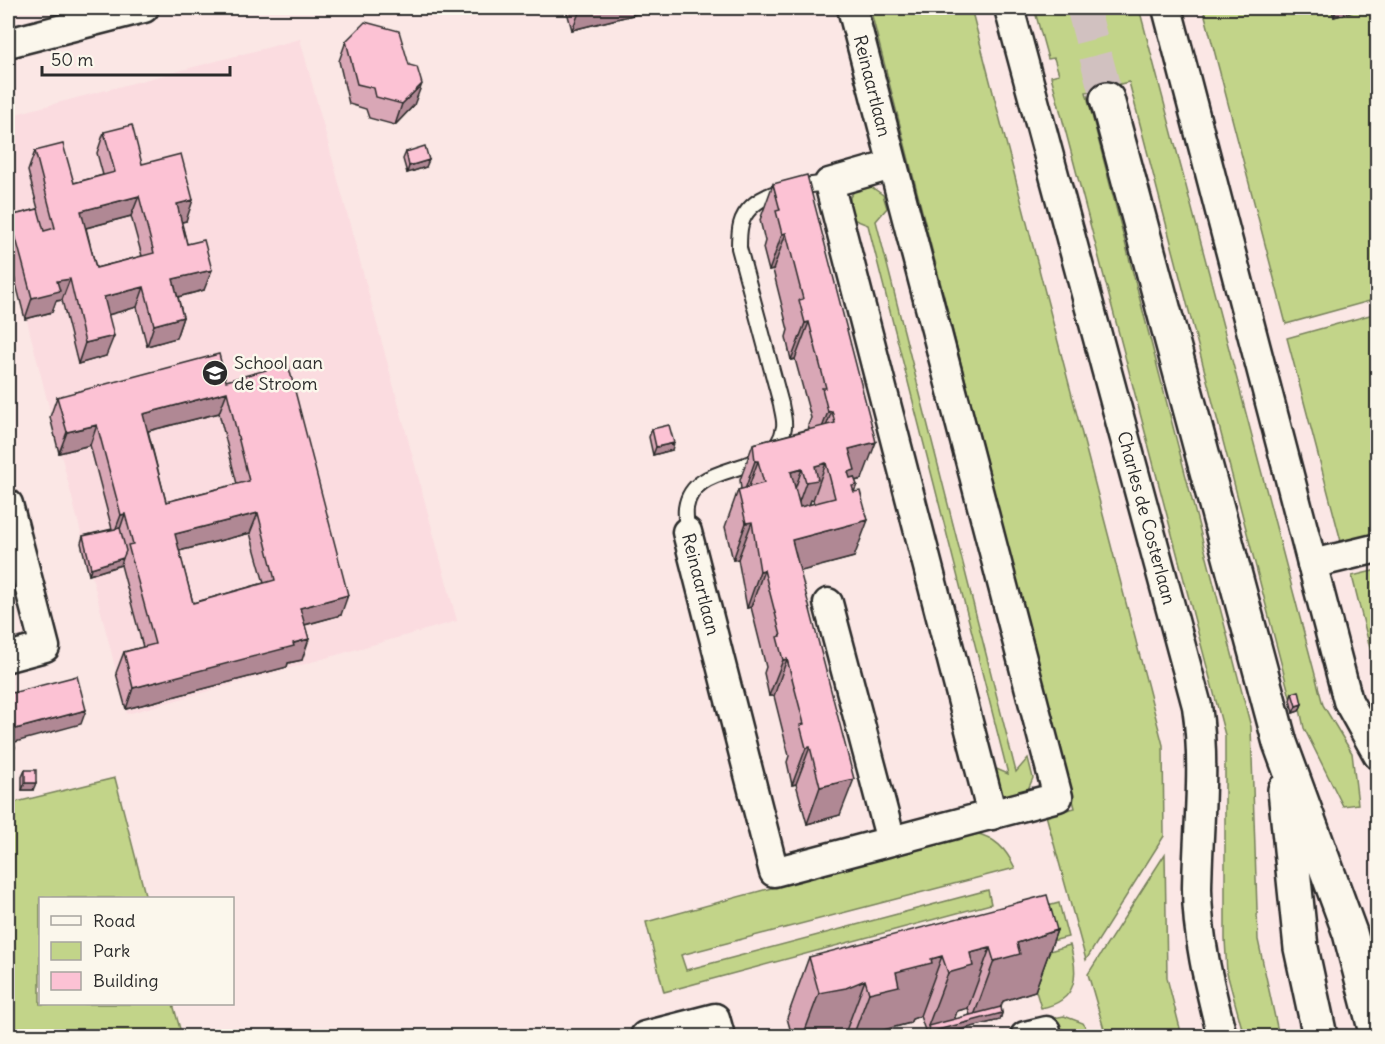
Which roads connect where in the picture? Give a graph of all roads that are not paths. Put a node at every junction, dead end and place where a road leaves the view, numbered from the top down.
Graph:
1 (144, 8) edge
2 (852, 8) edge
3 (1009, 8) edge
4 (1167, 8) edge
5 (8, 43) edge
6 (1107, 99) tunnel mouth
7 (892, 165) junction
8 (829, 183) junction
9 (8, 504) edge
10 (687, 532) joint
11 (1377, 548) edge
12 (1312, 564) junction
13 (828, 603) dead end
14 (8, 657) edge
15 (1280, 743) junction
16 (1377, 755) edge
17 (992, 815) junction
18 (891, 841) junction
19 (717, 1027) edge
20 (645, 1036) edge
21 (1222, 1036) edge
22 (1320, 1036) edge
23 (1377, 1036) edge

1 - 5 street
2 - 7 street, Reinaartlaan
3 - 21 street, Charles de Costerlaan
4 - 12 street
6 - 15 main road
7 - 8 street, Reinaartlaan
7 - 17 street, Reinaartlaan
8 - 10 lane, Reinaartlaan
8 - 17 street
9 - 14 street
10 - 18 street, Reinaartlaan
11 - 12 street
12 - 16 street
13 - 18 street
15 - 22 main road
15 - 23 main road
17 - 18 street, Reinaartlaan
19 - 20 street

